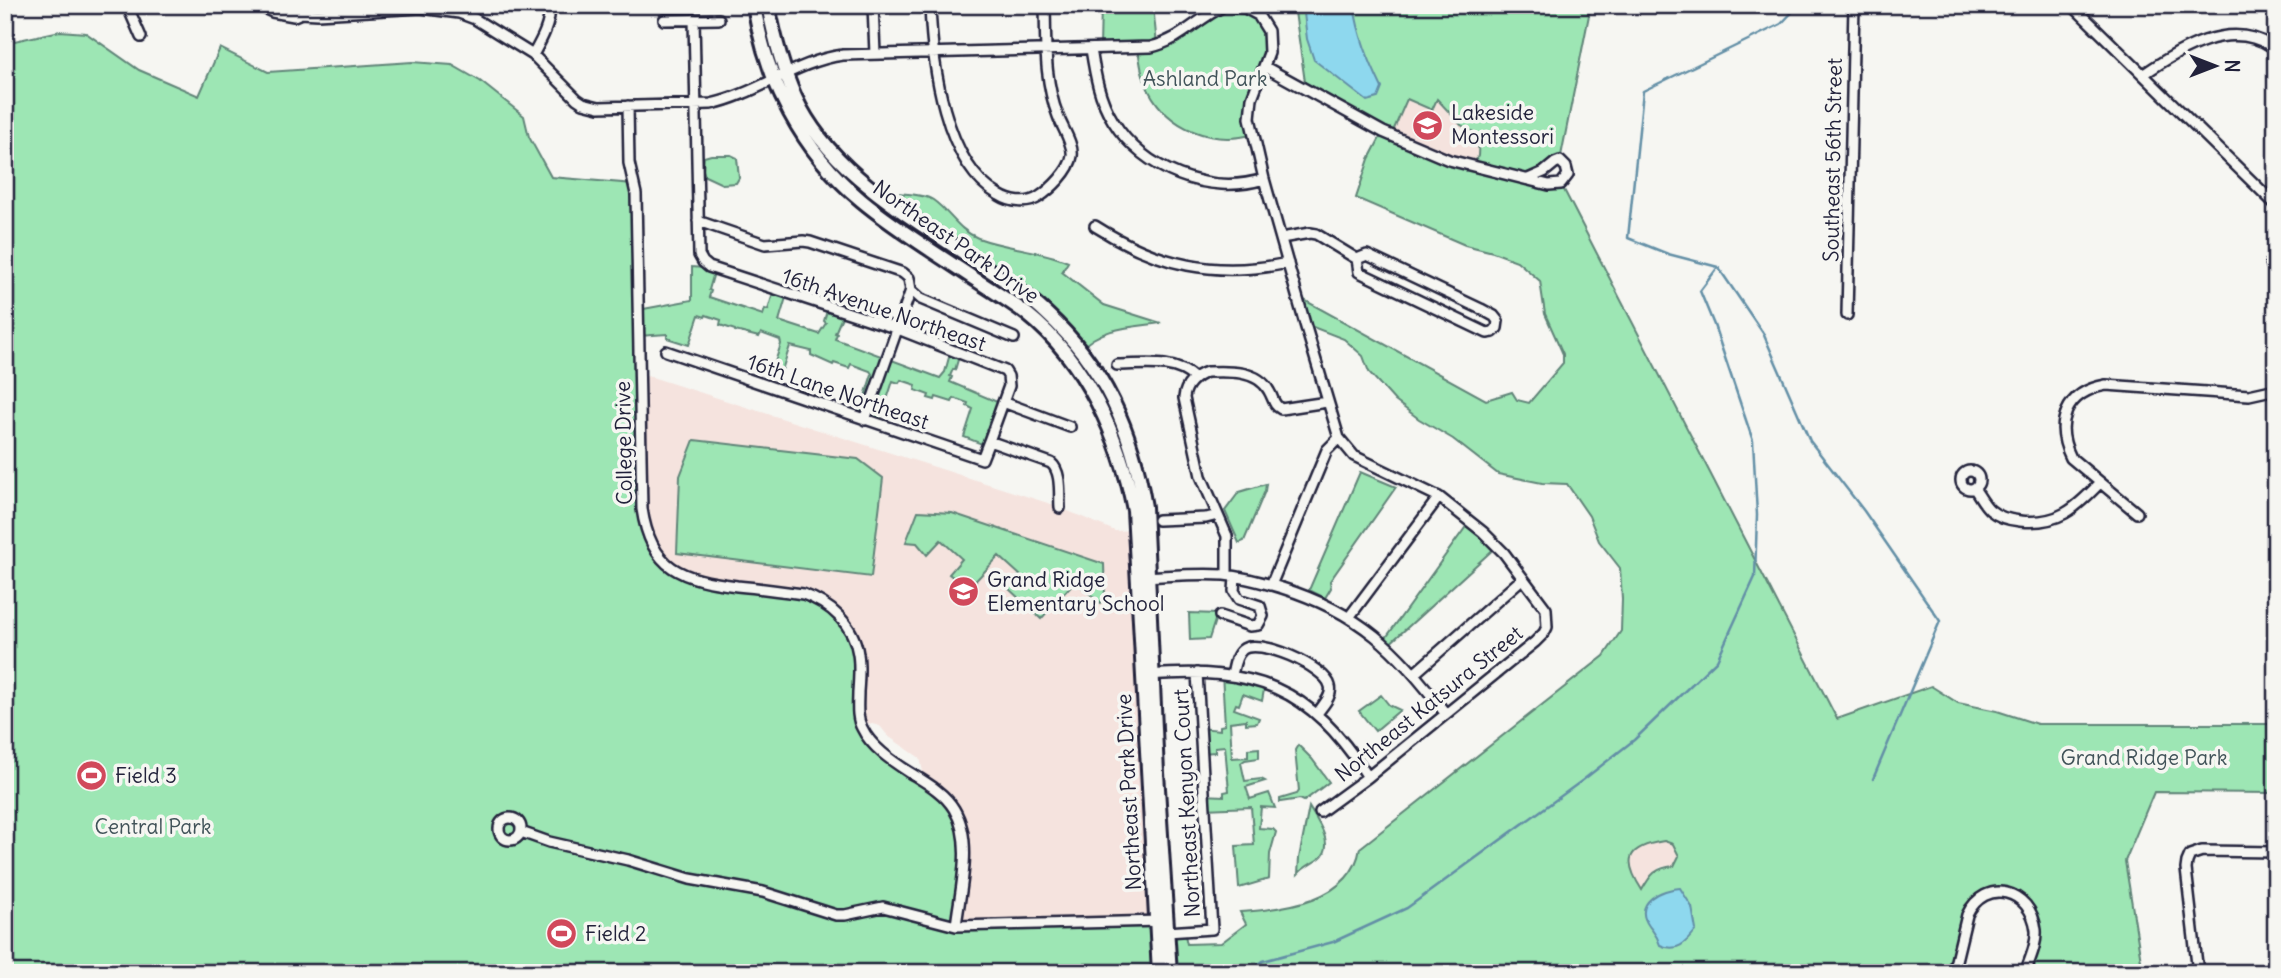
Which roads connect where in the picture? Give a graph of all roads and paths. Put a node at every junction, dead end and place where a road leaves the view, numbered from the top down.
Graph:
1 (127, 5) edge
2 (257, 5) edge
3 (550, 5) edge
4 (754, 5) edge
5 (768, 5) edge
6 (819, 5) edge
7 (833, 5) edge
8 (873, 5) edge
9 (930, 5) edge
10 (1045, 5) edge
11 (1854, 5) edge
12 (2072, 5) edge
13 (1224, 6) edge
14 (694, 19) junction
15 (719, 19) dead end
16 (664, 20) dead end
17 (141, 37) dead end
18 (2271, 46) dead end
19 (1091, 49) junction
20 (1046, 50) junction
21 (933, 53) junction
22 (875, 54) junction
23 (533, 55) junction
24 (1265, 67) junction
25 (2144, 74) junction
26 (780, 77) junction
27 (696, 105) junction
28 (628, 106) junction
29 (1264, 179) junction
30 (1528, 179) dead end
31 (2276, 205) edge
32 (698, 221) junction
33 (1095, 226) dead end
34 (1281, 238) junction
35 (2276, 241) edge
36 (1357, 259) junction
37 (1288, 263) junction
38 (2276, 277) edge
39 (911, 290) junction
40 (1847, 316) dead end
41 (898, 329) junction
42 (1014, 338) dead end
43 (666, 351) dead end
44 (1117, 365) dead end
45 (1194, 379) junction
46 (2276, 388) edge
47 (1003, 402) junction
48 (1327, 402) junction
49 (865, 420) junction
50 (1070, 427) dead end
51 (1339, 438) junction
52 (989, 441) junction
53 (2100, 483) junction
54 (1974, 488) dead end
55 (1439, 497) junction
56 (1060, 508) dead end
57 (2137, 513) dead end
58 (1218, 515) junction
59 (1158, 520) dead end
60 (1231, 576) junction
61 (1143, 577) junction
62 (1523, 578) junction
63 (1270, 584) junction
64 (1220, 615) dead end
65 (1350, 616) junction
66 (1197, 673) junction
67 (1415, 673) junction
68 (1147, 675) junction
69 (1232, 675) junction
70 (1445, 713) junction
71 (1317, 714) junction
72 (1368, 778) junction
73 (1320, 812) dead end
74 (521, 832) dead end
75 (2276, 852) edge
76 (1163, 924) junction
77 (957, 926) junction
78 (1159, 973) edge
79 (1170, 973) edge
80 (1953, 973) edge
81 (2025, 973) edge
82 (2198, 973) edge

1 - 17 street
2 - 23 street
3 - 23 street
4 - 26 street, Northeast Park Drive
5 - 26 street, Northeast Park Drive
6 - 7 street
8 - 22 street
9 - 21 street
10 - 20 street
11 - 40 street, Southeast 56th Street
12 - 25 street
13 - 19 street
13 - 24 street, Northeast Katsura Street
14 - 15 street
14 - 16 street
14 - 27 street
18 - 25 street
19 - 20 street
19 - 29 street
20 - 21 street
20 - 21 street
21 - 22 street
22 - 26 street
23 - 28 street
24 - 29 street, Northeast Katsura Street
24 - 30 street
25 - 31 street
26 - 27 street
26 - 61 street, Northeast Park Drive
27 - 28 street
27 - 32 street
28 - 77 street, College Drive
29 - 34 street, Northeast Katsura Street
32 - 39 street
32 - 41 street, 16th Avenue Northeast
33 - 37 street
34 - 36 street
34 - 37 street, Northeast Katsura Street
35 - 38 street
36 - 36 street
37 - 48 street, Northeast Katsura Street
39 - 41 street
39 - 42 street
41 - 47 street, 16th Avenue Northeast
41 - 49 street
43 - 49 street, 16th Lane Northeast
44 - 45 street
45 - 48 street
45 - 58 street
46 - 53 street
47 - 50 street
47 - 52 street, 16th Avenue Northeast
48 - 51 street, Northeast Katsura Street
49 - 52 street, 16th Lane Northeast
51 - 55 street, Northeast Katsura Street
51 - 63 street
52 - 56 street
53 - 54 street
53 - 57 street
55 - 62 street, Northeast Katsura Street
55 - 65 street
58 - 59 street
58 - 60 street
60 - 61 street
60 - 63 street
60 - 64 street
61 - 68 street, Northeast Park Drive
62 - 67 street
62 - 70 street, Northeast Katsura Street
63 - 65 street
65 - 67 street
66 - 68 street
66 - 69 street
66 - 76 street, Northeast Kenyon Court
67 - 70 street
68 - 76 street, Northeast Park Drive
69 - 71 street
69 - 71 street
70 - 72 street, Northeast Katsura Street
71 - 72 street
72 - 73 street, Northeast Katsura Street
74 - 77 street
75 - 82 street
76 - 77 street
76 - 78 street, Northeast Park Drive
76 - 79 street, Northeast Park Drive
80 - 81 street

